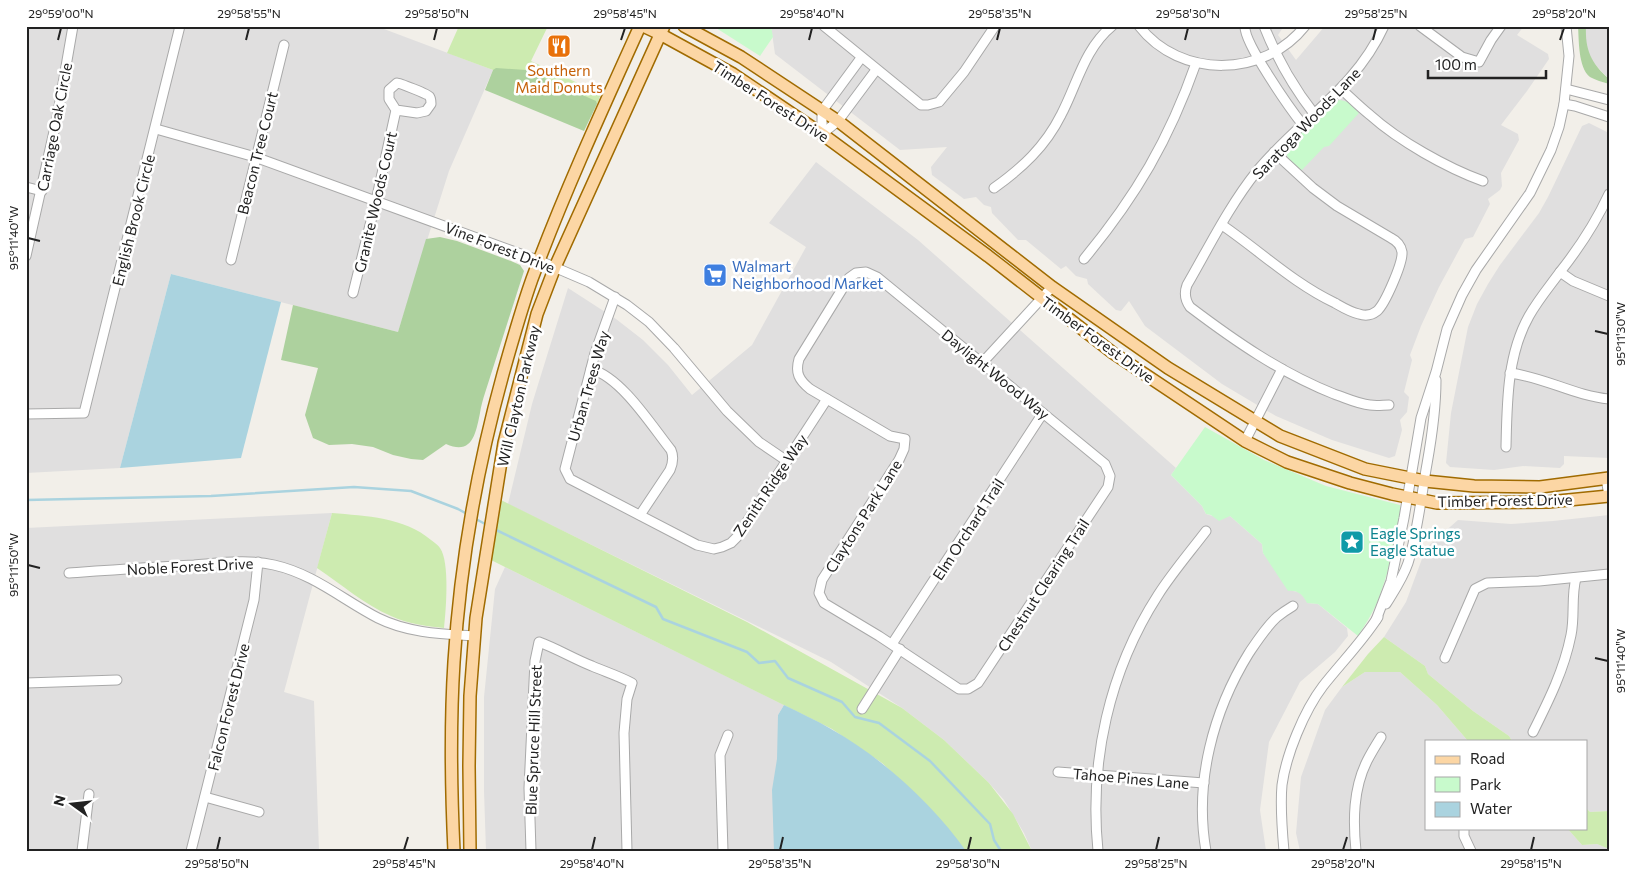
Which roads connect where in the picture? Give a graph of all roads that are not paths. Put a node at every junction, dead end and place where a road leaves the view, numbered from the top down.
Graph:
1 (73, 26) edge
2 (180, 26) edge
3 (641, 26) edge
4 (684, 26) edge
5 (824, 26) edge
6 (995, 26) edge
7 (1112, 26) edge
8 (1139, 26) edge
9 (1245, 26) edge
10 (1264, 26) edge
11 (1305, 26) edge
12 (1384, 26) edge
13 (1420, 26) edge
14 (1501, 26) edge
15 (1566, 26) edge
16 (662, 30) edge
17 (284, 45) dead end
18 (1275, 53) junction
19 (861, 58) junction
20 (1260, 59) junction
21 (1196, 63) junction
22 (876, 70) junction
23 (1341, 89) junction
24 (1566, 89) junction
25 (1609, 100) edge
26 (1564, 104) junction
27 (396, 110) junction
28 (822, 111) junction
29 (1314, 115) junction
30 (1609, 117) edge
31 (838, 120) junction
32 (1303, 124) junction
33 (156, 129) junction
34 (822, 134) junction
35 (1274, 152) junction
36 (255, 157) junction
37 (1483, 181) dead end
38 (26, 187) edge
39 (994, 188) dead end
40 (42, 191) junction
41 (1609, 194) edge
42 (376, 201) junction
43 (1222, 225) junction
44 (26, 256) edge
45 (1084, 259) dead end
46 (231, 260) dead end
47 (540, 261) junction
48 (555, 267) junction
49 (1560, 272) junction
50 (1052, 287) junction
51 (353, 293) dead end
52 (1609, 296) edge
53 (615, 297) junction
54 (1042, 298) junction
55 (982, 363) junction
56 (591, 369) junction
57 (1282, 369) junction
58 (1436, 372) junction
59 (1510, 373) junction
60 (827, 399) junction
61 (1609, 399) edge
62 (1390, 405) dead end
63 (1043, 413) junction
64 (26, 414) edge
65 (1255, 421) junction
66 (488, 435) junction
67 (505, 439) junction
68 (1245, 441) junction
69 (1506, 447) dead end
70 (787, 461) junction
71 (567, 475) joint
72 (1608, 478) edge
73 (1411, 479) junction
74 (1425, 481) junction
75 (1108, 487) joint
76 (1609, 496) edge
77 (1408, 497) junction
78 (1422, 500) junction
79 (640, 516) junction
80 (1206, 531) dead end
81 (258, 562) junction
82 (69, 573) dead end
83 (1609, 574) edge
84 (1576, 578) junction
85 (1293, 606) dead end
86 (1376, 620) junction
87 (456, 635) junction
88 (474, 636) junction
89 (896, 647) junction
90 (1445, 658) dead end
91 (117, 680) dead end
92 (26, 683) edge
93 (862, 709) dead end
94 (1533, 732) dead end
95 (728, 735) dead end
96 (1381, 737) dead end
97 (1058, 772) dead end
98 (1097, 776) junction
99 (469, 783) junction
100 (451, 784) junction
101 (1204, 784) junction
102 (89, 794) dead end
103 (205, 798) junction
104 (259, 812) dead end
105 (1464, 830) edge
106 (82, 851) edge
107 (191, 851) edge
108 (454, 851) edge
109 (470, 851) edge
110 (531, 851) edge
111 (627, 851) edge
112 (723, 851) edge
113 (1098, 851) edge
114 (1206, 851) edge
115 (1284, 851) edge
116 (1356, 851) edge
117 (1471, 851) edge

1 - 40 street, Carriage Oak Circle
2 - 33 street, English Brook Circle
3 - 16 main road, Timber Forest Drive
3 - 47 main road, Will Clayton Parkway
4 - 28 main road, Timber Forest Drive
5 - 19 street
6 - 22 street
7 - 39 street
8 - 21 street
9 - 20 street
10 - 18 street
11 - 18 street
12 - 23 street, Saratoga Woods Lane
13 - 14 street
15 - 24 street
16 - 34 main road, Timber Forest Drive
16 - 48 main road, Will Clayton Parkway
17 - 36 street, Beacon Tree Court
18 - 20 street
18 - 29 street
19 - 22 street
19 - 28 street
20 - 21 street
20 - 32 street
21 - 45 street
22 - 31 street
23 - 29 street, Saratoga Woods Lane
23 - 37 street
24 - 25 street
24 - 26 street
26 - 30 street
26 - 58 street
27 - 27 street, Granite Woods Court
27 - 42 street, Granite Woods Court
28 - 31 main road, Timber Forest Drive
28 - 34 street
29 - 32 street, Saratoga Woods Lane
31 - 34 street
31 - 50 main road, Timber Forest Drive
32 - 35 street, Saratoga Woods Lane
33 - 36 street, Vine Forest Drive
33 - 64 street, English Brook Circle
34 - 54 main road, Timber Forest Drive
35 - 43 street, Saratoga Woods Lane
35 - 43 street
36 - 42 street, Vine Forest Drive
36 - 46 street, Beacon Tree Court
38 - 40 street
40 - 44 street, Carriage Oak Circle
41 - 49 street
42 - 47 street, Vine Forest Drive
42 - 51 street, Granite Woods Court
43 - 57 street, Saratoga Woods Lane
47 - 48 street, Vine Forest Drive
47 - 66 main road, Will Clayton Parkway
48 - 53 street, Vine Forest Drive
48 - 67 main road, Will Clayton Parkway
49 - 52 street
49 - 59 street
50 - 54 street
50 - 65 main road, Timber Forest Drive
53 - 56 street, Urban Trees Way
53 - 70 street, Vine Forest Drive
54 - 55 street
54 - 68 main road, Timber Forest Drive
55 - 60 street, Daylight Wood Way
55 - 63 street, Daylight Wood Way
56 - 71 street, Urban Trees Way
56 - 79 street
57 - 62 street
57 - 65 street
58 - 73 street
58 - 74 street
59 - 61 street
59 - 69 street
60 - 70 street, Zenith Ridge Way
60 - 89 street, Claytons Park Lane
63 - 75 street, Daylight Wood Way
63 - 89 street, Elm Orchard Trail
65 - 68 street
65 - 73 main road, Timber Forest Drive
66 - 67 main road
66 - 87 main road, Will Clayton Parkway
67 - 88 main road, Will Clayton Parkway
68 - 77 main road, Timber Forest Drive
70 - 79 street, Zenith Ridge Way
71 - 79 street, Zenith Ridge Way
72 - 74 main road, Timber Forest Drive
72 - 76 street
73 - 74 main road, Timber Forest Drive
73 - 77 street
74 - 78 street
75 - 89 street, Chestnut Clearing Trail
76 - 78 main road, Timber Forest Drive
77 - 78 main road, Timber Forest Drive
77 - 86 street
78 - 86 street
80 - 98 street
81 - 82 street, Noble Forest Drive
81 - 87 street, Noble Forest Drive
81 - 103 street, Falcon Forest Drive
83 - 84 street
84 - 90 street
84 - 94 street
85 - 101 street
86 - 115 street
87 - 88 street, Noble Forest Drive
87 - 100 main road, Will Clayton Parkway
88 - 99 main road, Will Clayton Parkway
89 - 93 street, Elm Orchard Trail
91 - 92 street
95 - 112 street
96 - 116 street
97 - 98 street, Tahoe Pines Lane
98 - 101 street, Tahoe Pines Lane
98 - 113 street
99 - 100 main road
99 - 109 main road, Will Clayton Parkway
100 - 108 main road, Will Clayton Parkway
101 - 114 street
102 - 106 street
103 - 104 street
103 - 107 street, Falcon Forest Drive
105 - 117 street
110 - 111 street, Blue Spruce Hill Street

